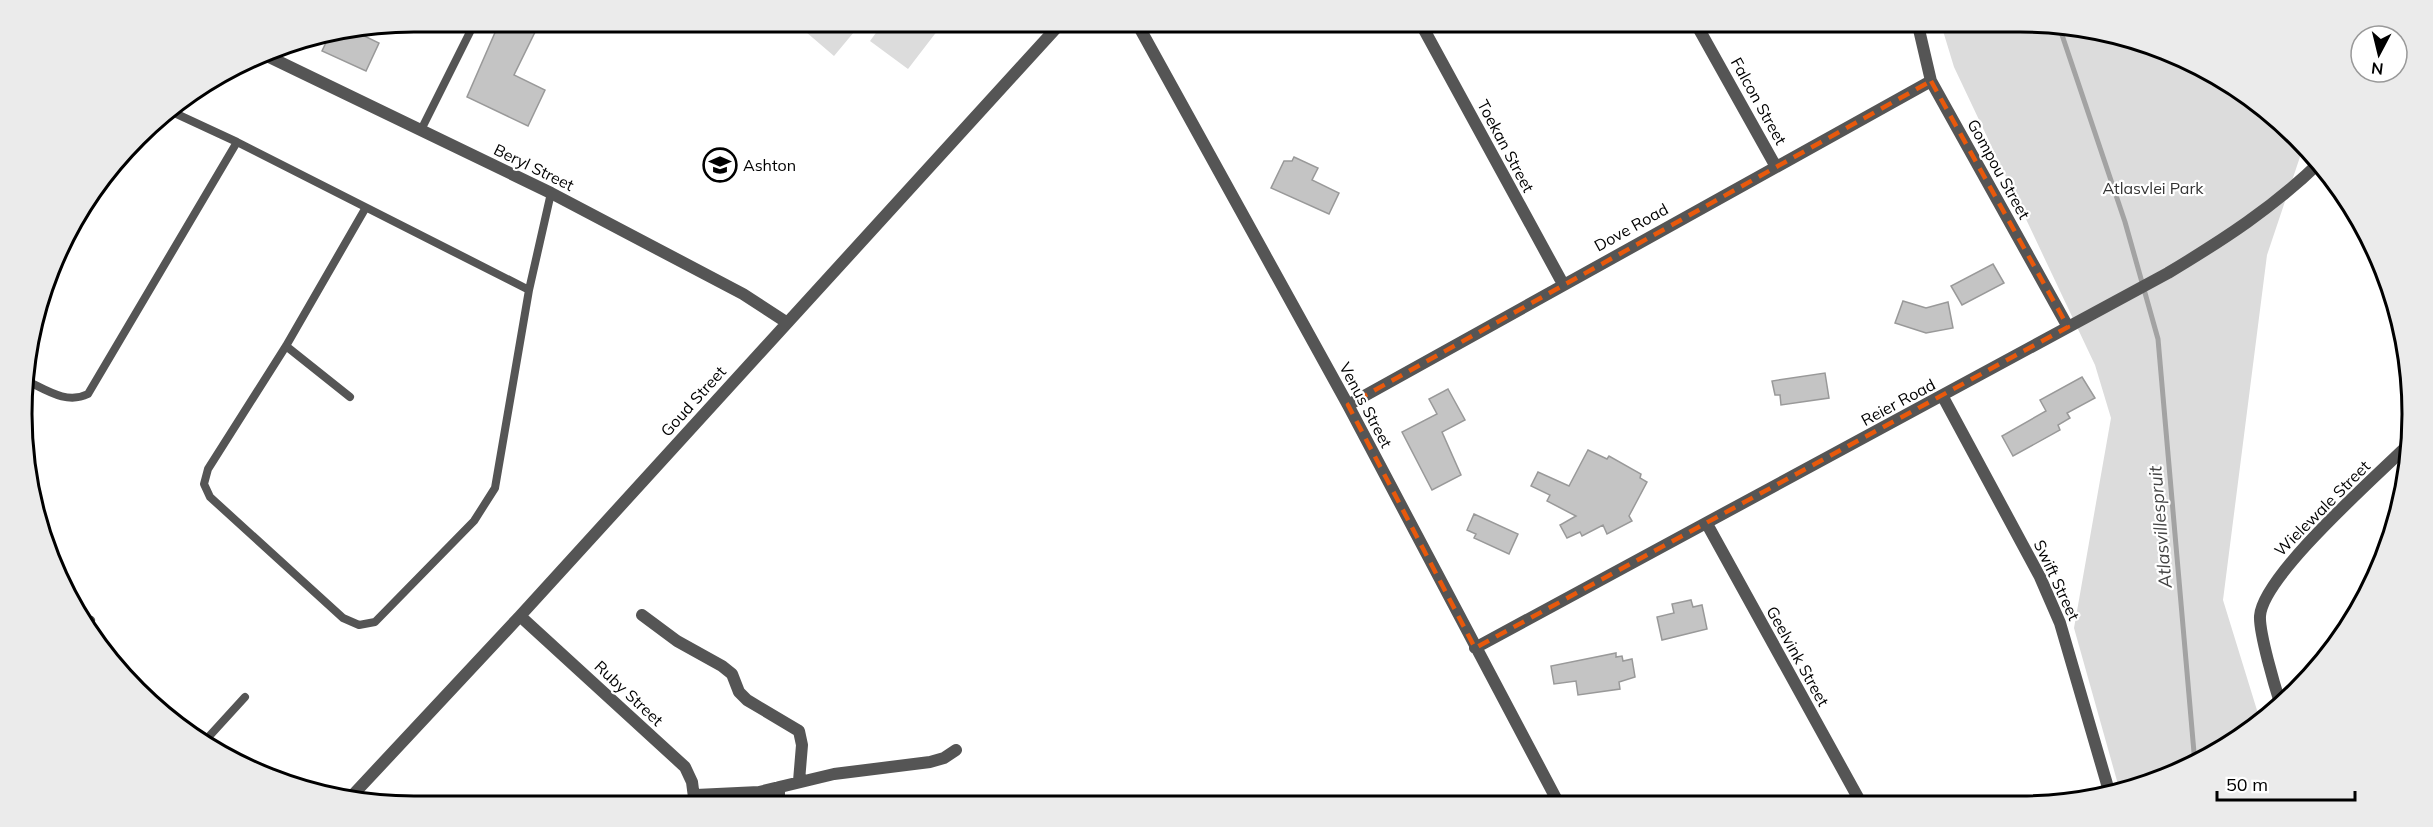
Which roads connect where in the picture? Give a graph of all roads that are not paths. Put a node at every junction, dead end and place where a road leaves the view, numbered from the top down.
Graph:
1 (470, 32) edge
2 (1053, 32) edge
3 (1142, 32) edge
4 (1425, 32) edge
5 (1701, 32) edge
6 (1920, 32) edge
7 (274, 58) edge
8 (1931, 81) junction
9 (176, 114) edge
10 (421, 130) junction
11 (237, 142) junction
12 (1776, 165) junction
13 (2313, 169) edge
14 (551, 193) junction
15 (365, 209) junction
16 (1563, 284) junction
17 (529, 290) junction
18 (786, 322) junction
19 (2068, 327) junction
20 (286, 346) junction
21 (33, 383) edge
22 (350, 397) dead end
23 (1943, 397) junction
24 (1348, 405) junction
25 (2399, 454) edge
26 (1707, 524) junction
27 (642, 615) dead end
28 (520, 616) junction
29 (1475, 648) junction
30 (2278, 694) edge
31 (245, 698) dead end
32 (209, 736) edge
33 (956, 750) dead end
34 (798, 781) junction
35 (2107, 785) edge
36 (779, 787) junction
37 (357, 791) edge
38 (694, 796) edge
39 (727, 796) edge
40 (779, 796) edge
41 (1555, 796) edge
42 (1856, 796) edge

1 - 10 lane
2 - 18 street, Goud Street
3 - 24 street, Venus Street
4 - 16 street, Toekan Street
5 - 12 street, Falcon Street
6 - 8 street, Gompou Street
7 - 10 street, Beryl Street
8 - 12 street, Dove Road
8 - 19 street, Gompou Street
9 - 11 lane
10 - 14 street, Beryl Street
11 - 15 lane
11 - 21 lane
12 - 16 street, Dove Road
13 - 19 street, Reier Road
14 - 17 lane
14 - 18 street, Beryl Street
15 - 17 lane
15 - 20 lane
16 - 24 street, Dove Road
17 - 20 lane
18 - 28 street, Goud Street
19 - 23 street, Reier Road
20 - 22 lane
23 - 26 street, Reier Road
23 - 35 street, Swift Street
24 - 29 street, Venus Street
25 - 30 street, Wielewale Street
26 - 29 street, Reier Road
26 - 42 street, Geelvink Street
27 - 34 street
28 - 37 street, Goud Street
28 - 38 street, Ruby Street
29 - 41 street, Venus Street
31 - 32 lane
33 - 34 street
34 - 36 street
36 - 39 street
36 - 40 street

